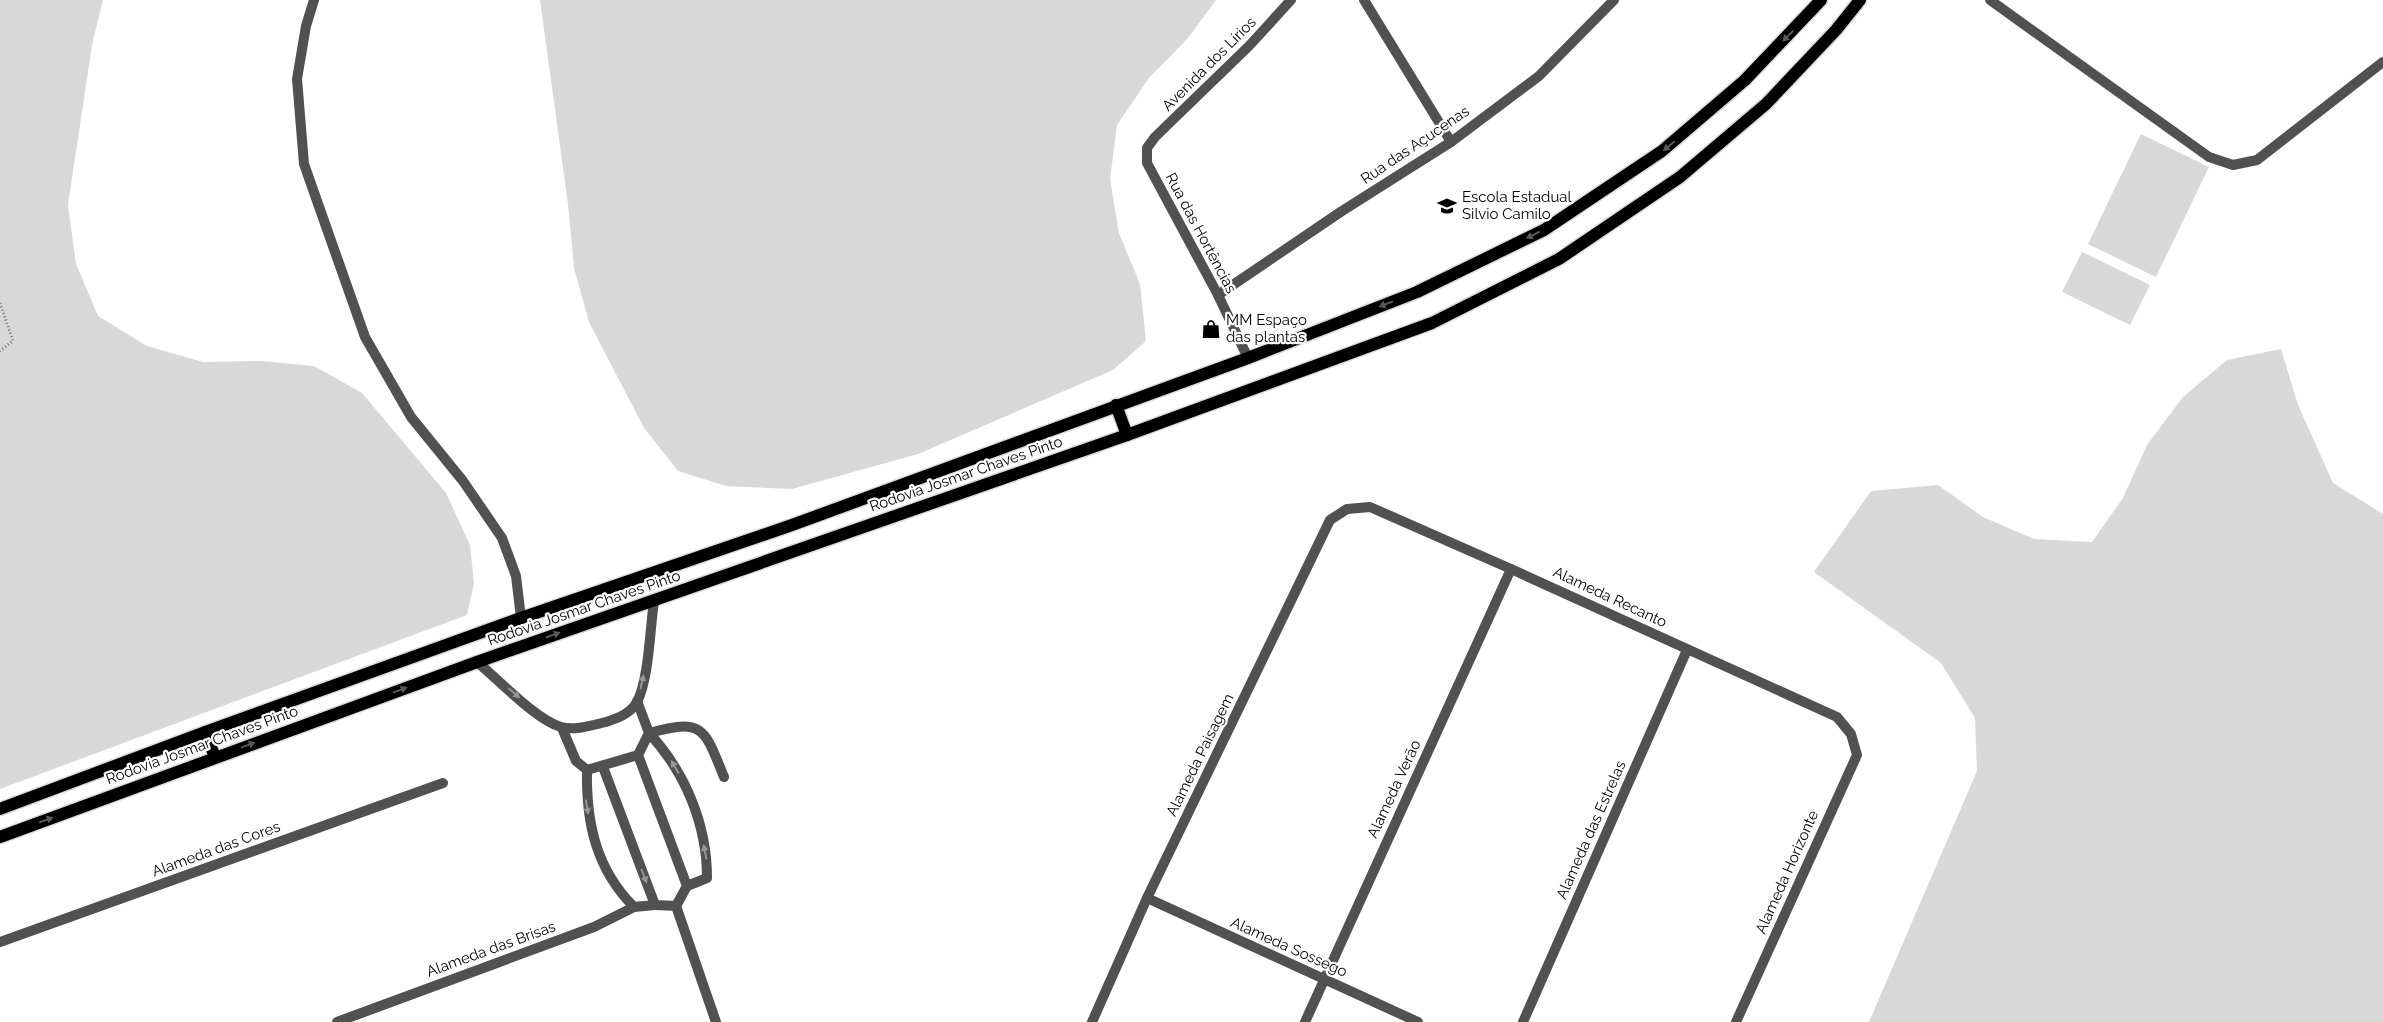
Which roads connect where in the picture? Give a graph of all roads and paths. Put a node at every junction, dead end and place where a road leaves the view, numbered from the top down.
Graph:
1 (314, 0) edge
2 (1291, 0) edge
3 (1364, 0) edge
4 (1614, 0) edge
5 (1821, 0) edge
6 (1860, 0) edge
7 (1990, 0) edge
8 (2383, 62) edge
9 (1451, 142) junction
10 (1147, 148) joint
11 (1218, 295) junction
12 (0, 303) edge
13 (0, 351) edge
14 (1248, 358) junction
15 (1116, 405) junction
16 (1127, 435) junction
17 (1347, 509) joint
18 (1511, 569) junction
19 (654, 600) junction
20 (522, 618) junction
21 (1687, 650) junction
22 (477, 662) junction
23 (637, 701) junction
24 (562, 728) junction
25 (205, 732) junction
26 (649, 733) junction
27 (1851, 734) joint
28 (638, 755) junction
29 (215, 757) junction
30 (603, 767) junction
31 (587, 770) junction
32 (724, 777) dead end
33 (443, 783) dead end
34 (0, 809) edge
35 (0, 837) edge
36 (687, 886) junction
37 (1147, 898) junction
38 (655, 905) junction
39 (676, 906) junction
40 (634, 907) junction
41 (0, 942) edge
42 (1324, 979) junction
43 (337, 1022) edge
44 (716, 1022) edge
45 (1092, 1022) edge
46 (1305, 1022) edge
47 (1418, 1022) edge
48 (1523, 1022) edge
49 (1736, 1022) edge

1 - 20 street
2 - 10 street, Avenida dos Lírios
3 - 9 street
4 - 9 street, Rua das Açucenas
5 -> 14 main road, Rodovia Josmar Chaves Pinto
6 - 16 main road, Rodovia Josmar Chaves Pinto
7 - 8 street
9 - 11 street, Rua das Açucenas
10 - 11 street, Rua das Hortências
11 - 14 street, Rua das Hortências
12 - 13 path
14 - 15 main road, Rodovia Josmar Chaves Pinto
15 - 16 main road
15 - 20 main road, Rodovia Josmar Chaves Pinto
16 - 19 main road, Rodovia Josmar Chaves Pinto
17 - 18 street, Alameda Recanto
17 - 37 street, Alameda Paisagem
18 - 21 street, Alameda Recanto
18 - 42 street, Alameda Verão
22 -> 19 main road, Rodovia Josmar Chaves Pinto
23 -> 19 street
20 - 25 main road, Rodovia Josmar Chaves Pinto
21 - 27 street, Alameda Recanto
21 - 48 street, Alameda das Estrelas
22 -> 24 street
29 -> 22 main road, Rodovia Josmar Chaves Pinto
23 - 24 street
23 - 26 street
24 - 31 street
25 - 29 main road
25 - 34 main road, Rodovia Josmar Chaves Pinto
26 - 28 street
26 - 32 street
36 -> 26 street
27 - 49 street, Alameda Horizonte
28 - 30 street
28 - 36 street
35 -> 29 main road, Rodovia Josmar Chaves Pinto
30 - 31 street
30 -> 38 street
31 -> 40 street
33 - 41 street, Alameda das Cores
36 - 39 street
37 - 42 street, Alameda Sossego
37 - 45 street, Alameda Paisagem
38 - 39 street, Alameda das Brisas
38 - 40 street, Alameda das Brisas
39 - 44 street
40 - 43 street, Alameda das Brisas
42 - 46 street, Alameda Verão
42 - 47 street, Alameda Sossego

